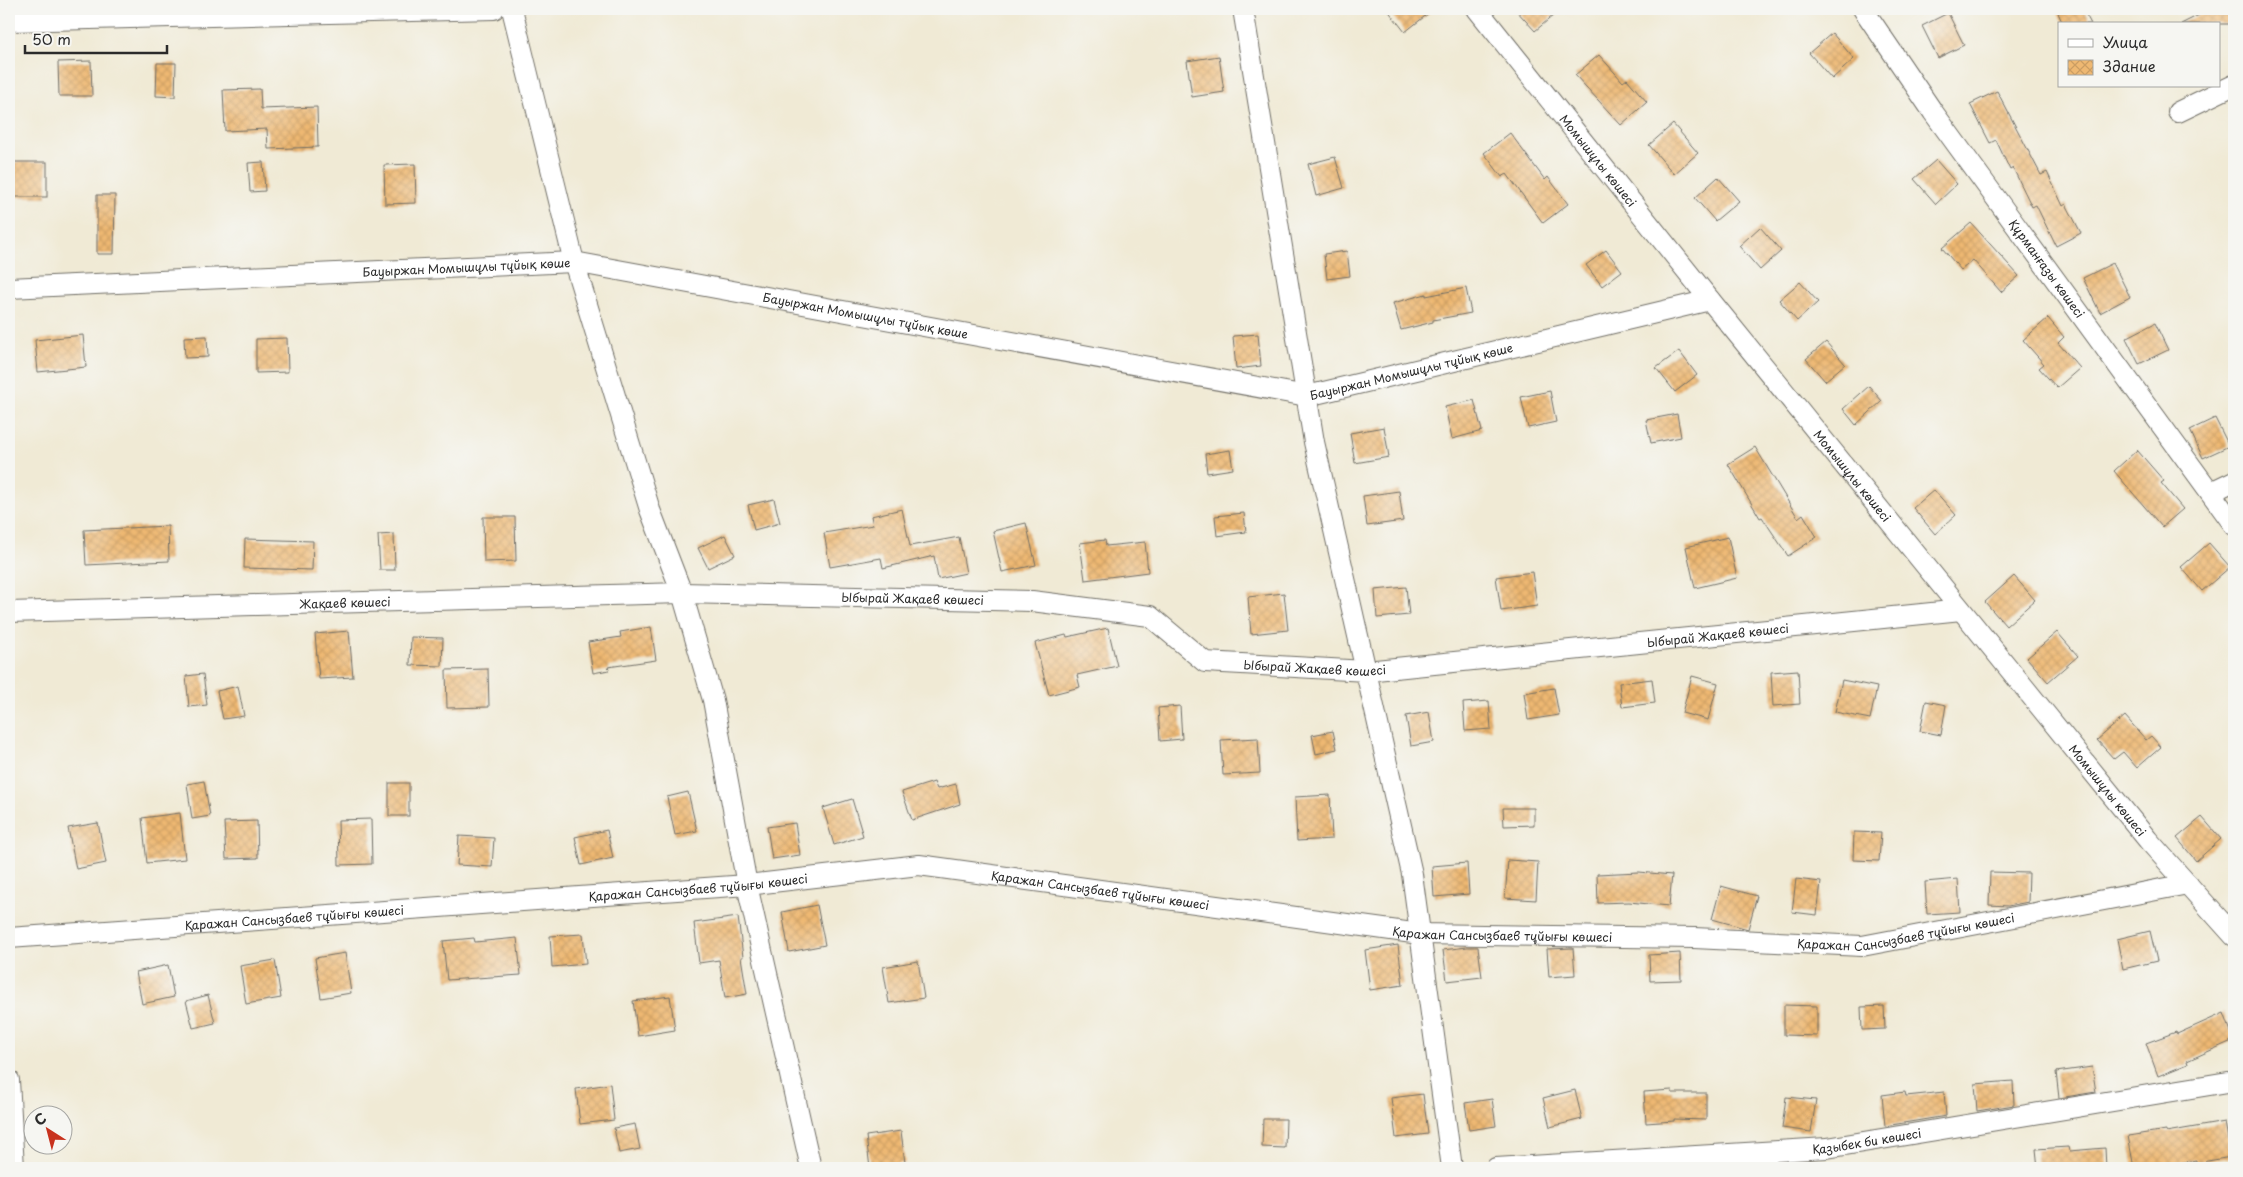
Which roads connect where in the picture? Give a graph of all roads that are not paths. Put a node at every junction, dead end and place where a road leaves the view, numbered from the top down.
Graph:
1 (494, 9) edge
2 (512, 9) edge
3 (1243, 9) edge
4 (1477, 9) edge
5 (1863, 9) edge
6 (9, 21) edge
7 (2234, 85) edge
8 (2178, 112) dead end
9 (574, 262) junction
10 (9, 288) edge
11 (1710, 300) junction
12 (1307, 396) junction
13 (2234, 481) edge
14 (2211, 492) junction
15 (2234, 525) edge
16 (682, 593) junction
17 (1961, 610) junction
18 (9, 612) edge
19 (1366, 671) junction
20 (2188, 884) junction
21 (747, 885) junction
22 (1420, 934) junction
23 (2234, 936) edge
24 (9, 938) edge
25 (9, 1080) edge
26 (2234, 1081) edge
27 (14, 1168) edge
28 (811, 1168) edge
29 (1452, 1168) edge
30 (1496, 1168) edge

1 - 6 street
2 - 9 street
3 - 12 street
4 - 11 street, Момышұлы көшесі
5 - 14 street, Құрманғазы көшесі
7 - 8 street
9 - 10 street, Бауыржан Момышұлы тұйық көше
9 - 12 street, Бауыржан Момышұлы тұйық көше
9 - 16 street
11 - 12 street, Бауыржан Момышұлы тұйық көше
11 - 17 street, Момышұлы көшесі
12 - 19 street
13 - 14 street
14 - 15 street, Құрманғазы көшесі
16 - 18 street, Жақаев көшесі
16 - 19 street, Ыбырай Жақаев көшесі
16 - 21 street
17 - 19 street, Ыбырай Жақаев көшесі
17 - 20 street, Момышұлы көшесі
19 - 22 street
20 - 22 street, Қаражан Сансызбаев тұйығы көшесі
20 - 23 street, Момышұлы көшесі
21 - 22 street, Қаражан Сансызбаев тұйығы көшесі
21 - 24 street, Қаражан Сансызбаев тұйығы көшесі
21 - 28 street
22 - 29 street
25 - 27 street
26 - 30 street, Қазыбек би көшесі

